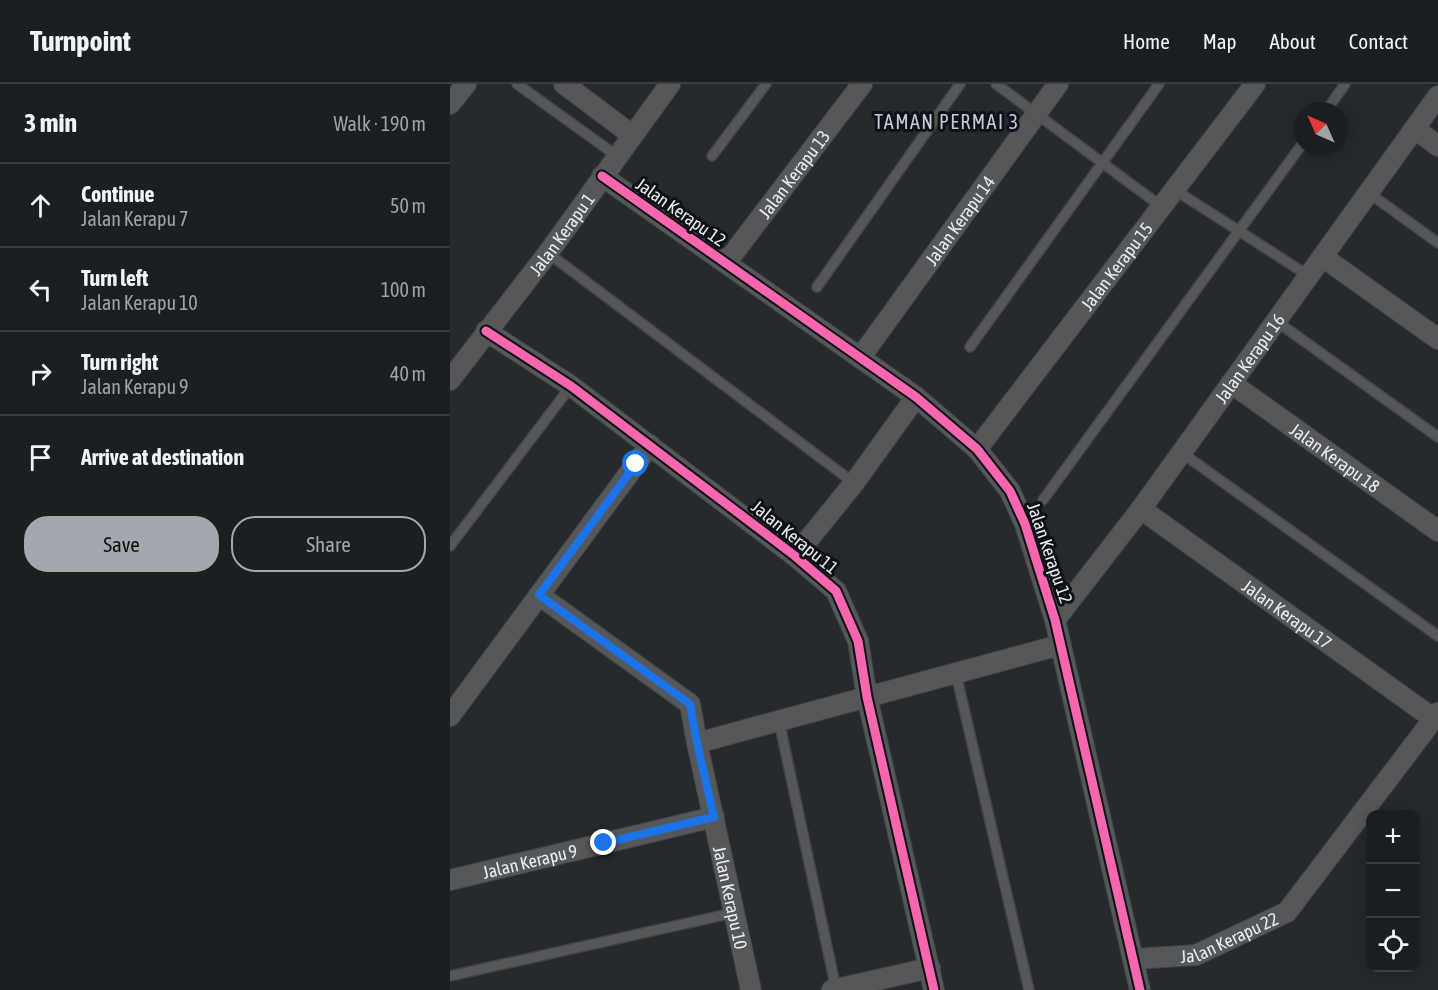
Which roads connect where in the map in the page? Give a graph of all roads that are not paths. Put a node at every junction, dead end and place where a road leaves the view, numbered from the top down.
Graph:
1 (466, 84) edge
2 (517, 84) edge
3 (564, 84) edge
4 (670, 84) edge
5 (766, 84) edge
6 (862, 84) edge
7 (960, 84) edge
8 (996, 84) edge
9 (1058, 84) edge
10 (1159, 84) edge
11 (1256, 84) edge
12 (1345, 84) edge
13 (1438, 96) edge
14 (1332, 102) edge
15 (450, 104) edge
16 (1036, 114) junction
17 (1414, 129) junction
18 (632, 135) junction
19 (1438, 146) edge
20 (1294, 155) edge
21 (616, 156) junction
22 (712, 156) dead end
23 (1103, 163) junction
24 (602, 176) junction
25 (1175, 190) junction
26 (1369, 193) junction
27 (1162, 207) junction
28 (1239, 231) junction
29 (1438, 243) edge
30 (548, 253) junction
31 (1323, 257) junction
32 (726, 263) junction
33 (1309, 276) junction
34 (817, 287) dead end
35 (1276, 321) junction
36 (486, 331) junction
37 (1438, 339) edge
38 (970, 347) dead end
39 (860, 358) junction
40 (450, 380) edge
41 (1232, 383) junction
42 (571, 386) junction
43 (916, 397) junction
44 (1438, 437) edge
45 (650, 445) junction
46 (977, 449) junction
47 (1182, 453) junction
48 (854, 483) junction
49 (1043, 500) dead end
50 (1141, 509) junction
51 (1438, 531) edge
52 (450, 546) edge
53 (795, 556) junction
54 (539, 595) junction
55 (1055, 620) junction
56 (1438, 636) edge
57 (1060, 645) junction
58 (956, 674) junction
59 (867, 697) junction
60 (450, 716) edge
61 (1436, 716) edge
62 (779, 721) junction
63 (697, 743) junction
64 (714, 817) junction
65 (450, 880) edge
66 (733, 913) junction
67 (1134, 959) junction
68 (930, 968) junction
69 (450, 976) edge
70 (834, 989) edge
71 (751, 990) edge
72 (934, 990) edge
73 (1029, 990) edge
74 (1140, 990) edge

1 - 15 street
2 - 21 lane
3 - 18 street
4 - 18 street, Jalan Kerapu 1
5 - 22 lane
6 - 32 street, Jalan Kerapu 13
7 - 34 lane
8 - 16 lane
9 - 16 street, Jalan Kerapu 14
10 - 23 lane
11 - 25 street, Jalan Kerapu 15
12 - 14 lane
13 - 17 street, Jalan Kerapu 16
16 - 23 lane
16 - 39 street, Jalan Kerapu 14
17 - 19 street
17 - 26 street, Jalan Kerapu 16
18 - 21 street, Jalan Kerapu 1
20 - 28 lane
21 - 24 street, Jalan Kerapu 1
23 - 27 lane
23 - 38 lane
24 - 30 street, Jalan Kerapu 1
24 - 32 street, Jalan Kerapu 12
25 - 27 street, Jalan Kerapu 15
25 - 28 lane
26 - 29 lane
26 - 31 street, Jalan Kerapu 16
27 - 46 street, Jalan Kerapu 15
28 - 33 lane
28 - 49 lane
30 - 36 street, Jalan Kerapu 1
30 - 48 lane
31 - 33 street, Jalan Kerapu 16
31 - 37 street
32 - 39 street, Jalan Kerapu 12
33 - 35 street, Jalan Kerapu 16
35 - 41 street, Jalan Kerapu 16
35 - 44 lane
36 - 40 street, Jalan Kerapu 1
36 - 42 street, Jalan Kerapu 11
39 - 43 street, Jalan Kerapu 12
41 - 47 street, Jalan Kerapu 16
41 - 51 street, Jalan Kerapu 18
42 - 45 street, Jalan Kerapu 11
42 - 52 lane
43 - 46 street, Jalan Kerapu 12
43 - 48 street
45 - 53 street, Jalan Kerapu 11
45 - 54 street
46 - 55 street, Jalan Kerapu 12
47 - 50 street, Jalan Kerapu 16
47 - 56 lane
48 - 53 street
50 - 55 street, Jalan Kerapu 16
50 - 61 street, Jalan Kerapu 17
53 - 59 street, Jalan Kerapu 11
54 - 60 street
54 - 63 street, Jalan Kerapu 10
55 - 57 street, Jalan Kerapu 12
57 - 58 street
57 - 67 street, Jalan Kerapu 12
58 - 59 street
58 - 73 lane
59 - 62 street
59 - 68 street, Jalan Kerapu 11
61 - 67 street, Jalan Kerapu 22
62 - 63 street
62 - 70 lane
63 - 64 street, Jalan Kerapu 10
64 - 65 street, Jalan Kerapu 9
64 - 66 street, Jalan Kerapu 10
66 - 69 lane
66 - 71 street, Jalan Kerapu 10
67 - 74 street, Jalan Kerapu 12
68 - 70 street
68 - 72 street, Jalan Kerapu 11

